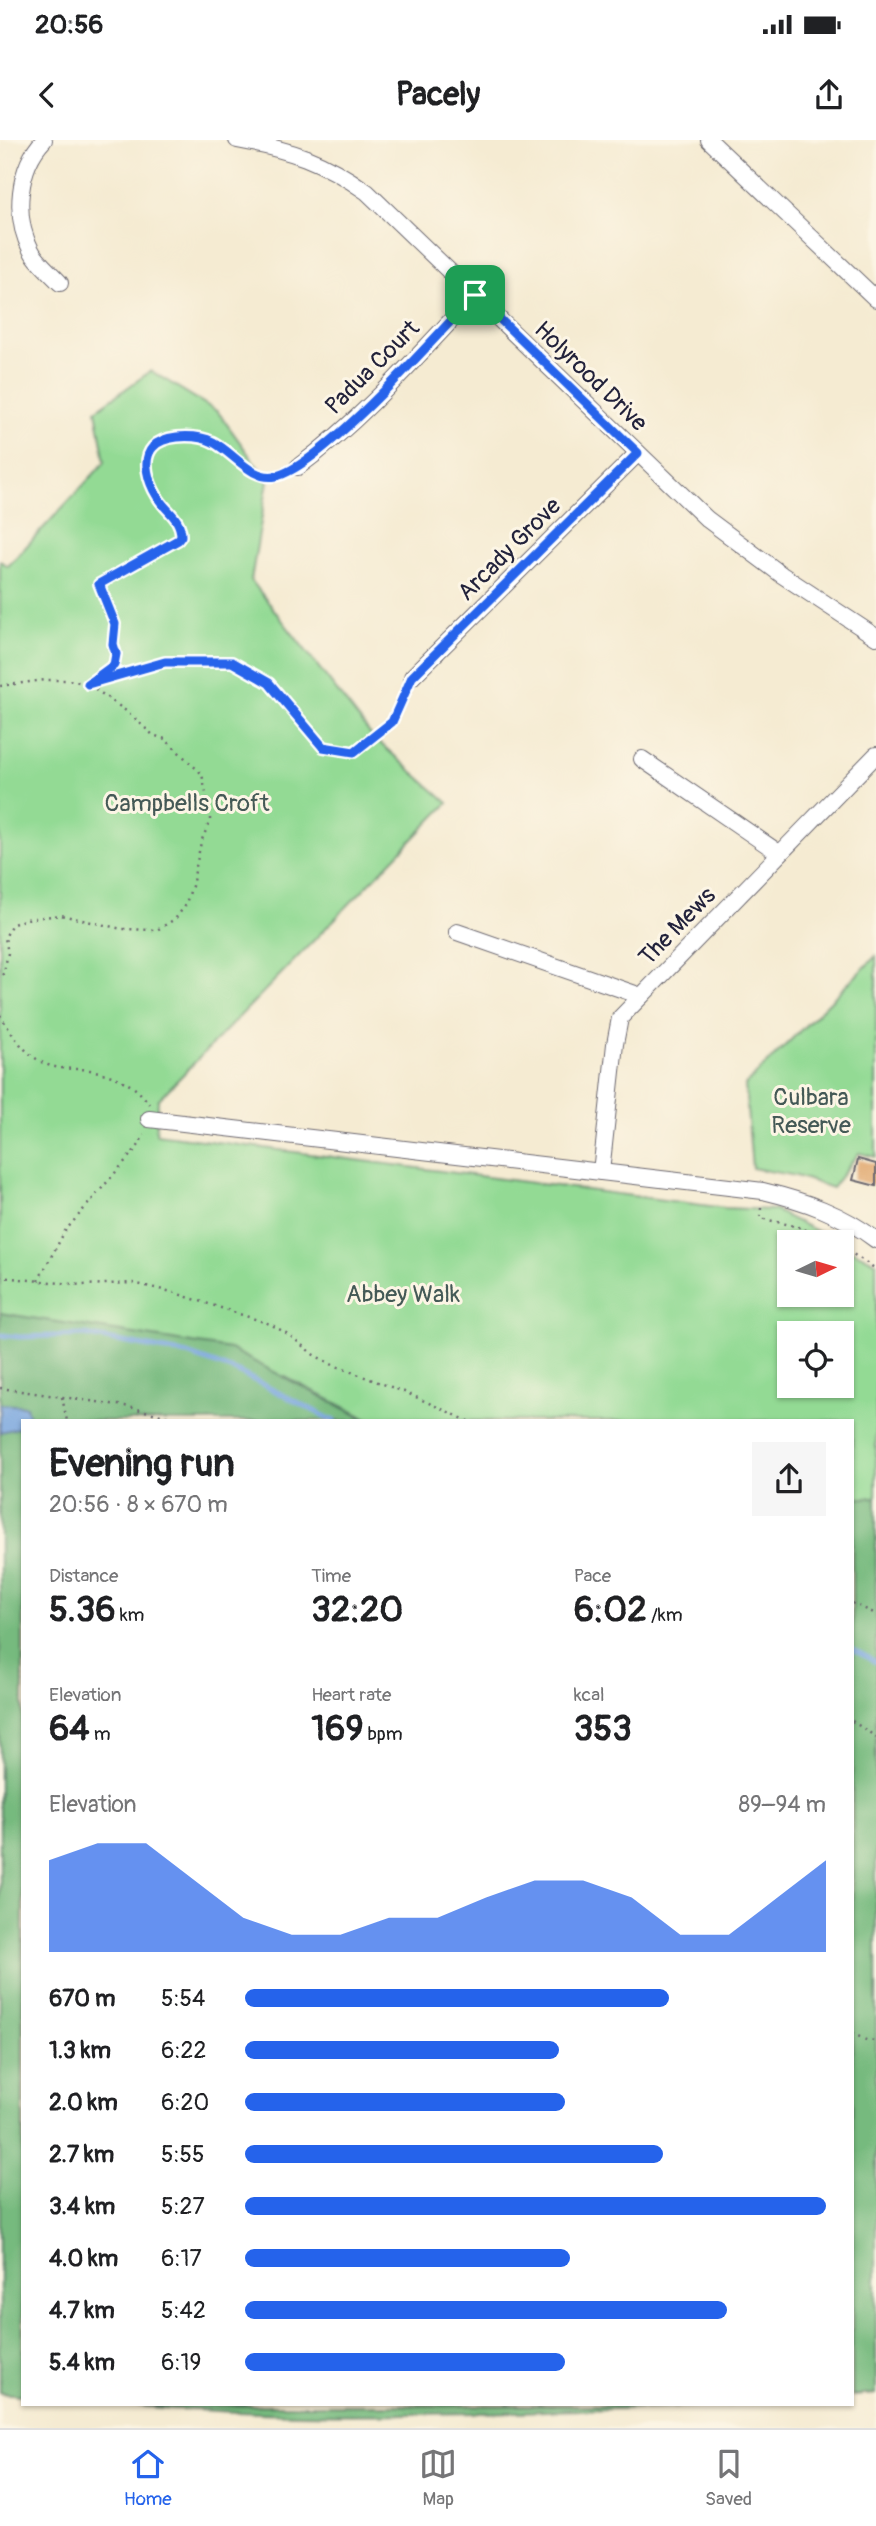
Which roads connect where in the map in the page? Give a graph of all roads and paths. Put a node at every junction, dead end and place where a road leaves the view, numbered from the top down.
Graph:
1 (44, 140) edge
2 (237, 140) edge
3 (709, 140) edge
4 (60, 283) dead end
5 (475, 295) junction
6 (876, 299) edge
7 (638, 453) junction
8 (298, 467) joint
9 (876, 636) edge
10 (412, 677) joint
11 (88, 684) junction
12 (0, 686) edge
13 (876, 755) edge
14 (642, 759) dead end
15 (779, 853) junction
16 (457, 932) dead end
17 (0, 979) edge
18 (641, 996) junction
19 (0, 1015) edge
20 (149, 1119) junction
21 (601, 1172) junction
22 (763, 1191) junction
23 (806, 1230) edge
24 (876, 1240) edge
25 (854, 1255) edge
26 (876, 1269) edge
27 (0, 1277) edge
28 (38, 1281) junction
29 (0, 1388) edge
30 (62, 1397) junction
31 (67, 1419) edge
32 (176, 1419) edge
33 (464, 1419) edge
34 (854, 1604) edge
35 (876, 1614) edge
36 (854, 1722) edge
37 (876, 1737) edge
38 (854, 2034) edge
39 (876, 2041) edge

1 - 4 street
2 - 5 street, Holyrood Drive
3 - 6 street
5 - 7 street, Holyrood Drive
5 - 8 street, Padua Court
7 - 9 street, Holyrood Drive
7 - 10 street, Arcady Grove
8 - 11 path
10 - 11 path
11 - 12 path
11 - 17 path
13 - 15 street, The Mews
14 - 15 street
15 - 18 street, The Mews
16 - 18 street
18 - 21 street, The Mews
19 - 20 path
20 - 21 street
20 - 28 path
21 - 22 street
22 - 23 path
22 - 24 street
25 - 26 path
27 - 28 path
28 - 33 path
29 - 30 path
30 - 31 path
30 - 32 path
34 - 35 path
36 - 37 path
38 - 39 path

